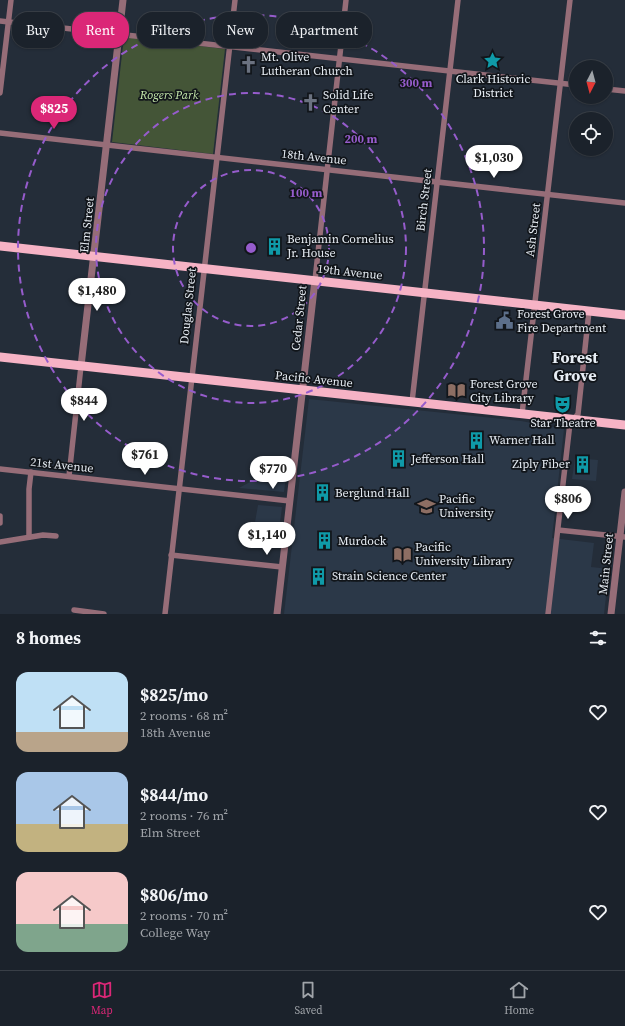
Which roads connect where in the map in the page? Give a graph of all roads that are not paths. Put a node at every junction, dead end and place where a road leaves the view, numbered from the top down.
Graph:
1 (11, 0) edge
2 (123, 0) edge
3 (234, 0) edge
4 (346, 0) edge
5 (458, 0) edge
6 (570, 0) edge
7 (122, 12) edge
8 (233, 12) edge
9 (0, 21) edge
10 (8, 22) junction
11 (72, 29) edge
12 (129, 36) edge
13 (213, 45) edge
14 (117, 48) edge
15 (229, 48) edge
16 (238, 48) edge
17 (339, 59) junction
18 (450, 72) junction
19 (560, 84) junction
20 (569, 85) edge
21 (613, 90) edge
22 (625, 91) edge
23 (0, 92) edge
24 (0, 134) edge
25 (106, 145) junction
26 (216, 157) junction
27 (326, 169) junction
28 (437, 182) junction
29 (548, 194) junction
30 (625, 203) edge
31 (0, 246) edge
32 (94, 256) junction
33 (204, 268) junction
34 (314, 280) junction
35 (425, 293) junction
36 (535, 305) junction
37 (590, 311) junction
38 (625, 315) edge
39 (0, 357) edge
40 (81, 366) junction
41 (191, 378) junction
42 (302, 390) junction
43 (412, 402) junction
44 (522, 414) junction
45 (573, 420) junction
46 (625, 425) edge
47 (0, 469) edge
48 (31, 472) junction
49 (69, 476) junction
50 (178, 488) junction
51 (625, 492) edge
52 (290, 501) junction
53 (0, 516) edge
54 (0, 523) edge
55 (558, 530) junction
56 (56, 536) dead end
57 (29, 537) junction
58 (622, 537) edge
59 (0, 542) edge
60 (171, 555) junction
61 (282, 567) junction
62 (74, 610) dead end
63 (104, 614) edge
64 (164, 614) edge
65 (277, 614) edge
66 (548, 614) edge
67 (611, 614) edge

1 - 10 street
2 - 7 street, Elm Street
3 - 8 street, Douglas Street
4 - 17 street, Cedar Street
5 - 18 street, Birch Street
6 - 19 street, Ash Street
9 - 10 street
10 - 11 street
10 - 23 street
12 - 13 street
14 - 25 street, Elm Street
15 - 26 street, Douglas Street
16 - 17 street
17 - 18 street
17 - 27 street, Cedar Street
18 - 19 street
18 - 28 street, Birch Street
19 - 20 street
19 - 29 street, Ash Street
21 - 22 street
24 - 25 street, 18th Avenue
25 - 26 street, 18th Avenue
25 - 32 street, Elm Street
26 - 27 street, 18th Avenue
26 - 33 street, Douglas Street
27 - 28 street, 18th Avenue
27 - 34 street, Cedar Street
28 - 29 street, 18th Avenue
28 - 35 street, Birch Street
29 - 30 street, 18th Avenue
29 - 36 street, Ash Street
31 - 32 main road, 19th Avenue
32 - 33 main road, 19th Avenue
32 - 40 street, Elm Street
33 - 34 main road, 19th Avenue
33 - 41 street, Douglas Street
34 - 35 main road, 19th Avenue
34 - 42 street, Cedar Street
35 - 36 main road, 19th Avenue
35 - 43 street, Birch Street
36 - 37 main road, 19th Avenue
36 - 44 street, Ash Street
37 - 38 main road, 19th Avenue
37 - 45 street
39 - 40 main road, Pacific Avenue
40 - 41 main road, Pacific Avenue
40 - 49 street, Elm Street
41 - 42 main road, Pacific Avenue
41 - 50 street, Douglas Street
42 - 43 main road, Pacific Avenue
42 - 52 street, Cedar Street
43 - 44 main road, Pacific Avenue
44 - 45 main road, Pacific Avenue
45 - 46 main road, Pacific Avenue
45 - 55 street
47 - 48 street, 21st Avenue
48 - 49 street, 21st Avenue
48 - 57 street
49 - 50 street, 21st Avenue
50 - 52 street, 21st Avenue
50 - 60 street, Douglas Street
51 - 58 street, Main Street
52 - 61 street, Cedar Street
53 - 54 street
55 - 58 street
55 - 66 street
56 - 57 street
57 - 59 street
58 - 67 street, Main Street
60 - 61 street
60 - 64 street, Douglas Street
61 - 65 street, Cedar Street
62 - 63 street

